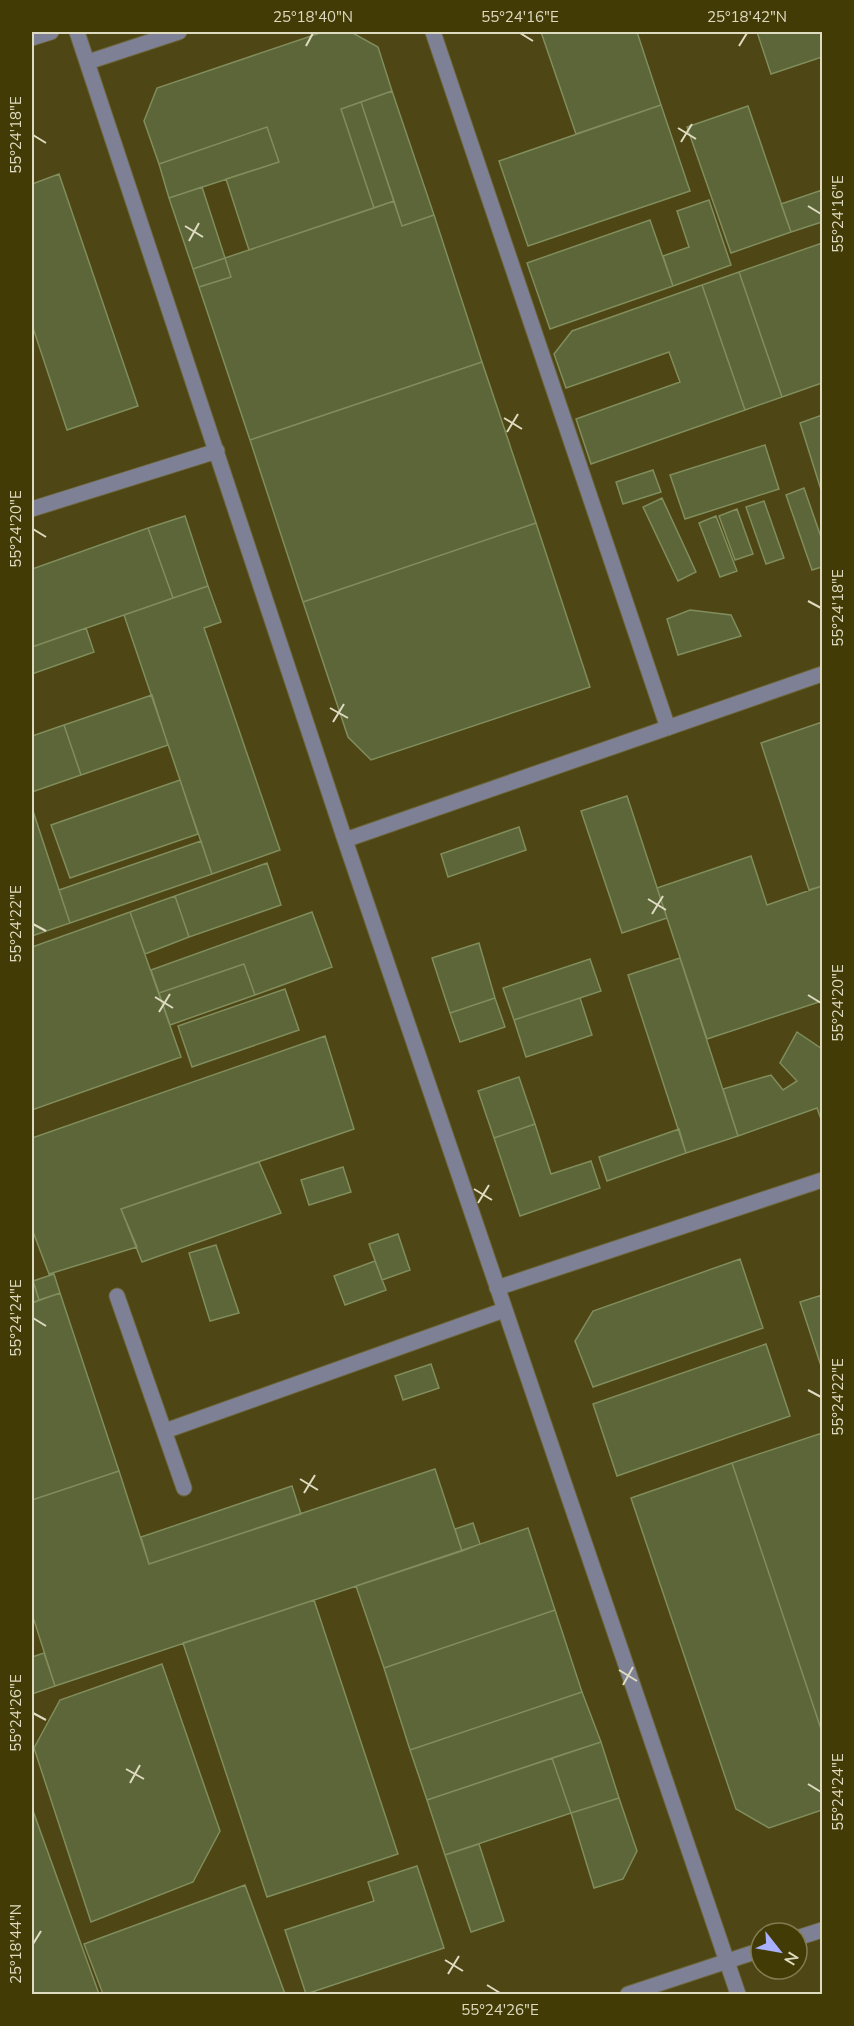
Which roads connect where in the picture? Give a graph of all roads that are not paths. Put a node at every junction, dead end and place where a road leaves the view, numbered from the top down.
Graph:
1 (51, 32) edge
2 (77, 32) edge
3 (179, 32) edge
4 (433, 32) edge
5 (32, 38) edge
6 (88, 62) junction
7 (218, 451) junction
8 (32, 509) edge
9 (822, 674) edge
10 (668, 728) junction
11 (345, 840) junction
12 (822, 1180) edge
13 (497, 1288) junction
14 (117, 1296) dead end
15 (504, 1310) junction
16 (165, 1431) junction
17 (184, 1488) dead end
18 (749, 1954) edge
19 (727, 1961) junction
20 (628, 1995) edge
21 (738, 1995) edge

1 - 5 street
2 - 6 street
3 - 6 street
4 - 10 street
6 - 7 street
7 - 8 street
7 - 11 street
9 - 10 street
10 - 11 street
11 - 13 street
12 - 13 street
13 - 15 street
14 - 16 street
15 - 16 street
15 - 19 street
16 - 17 street
18 - 19 street
19 - 20 street
19 - 21 street

